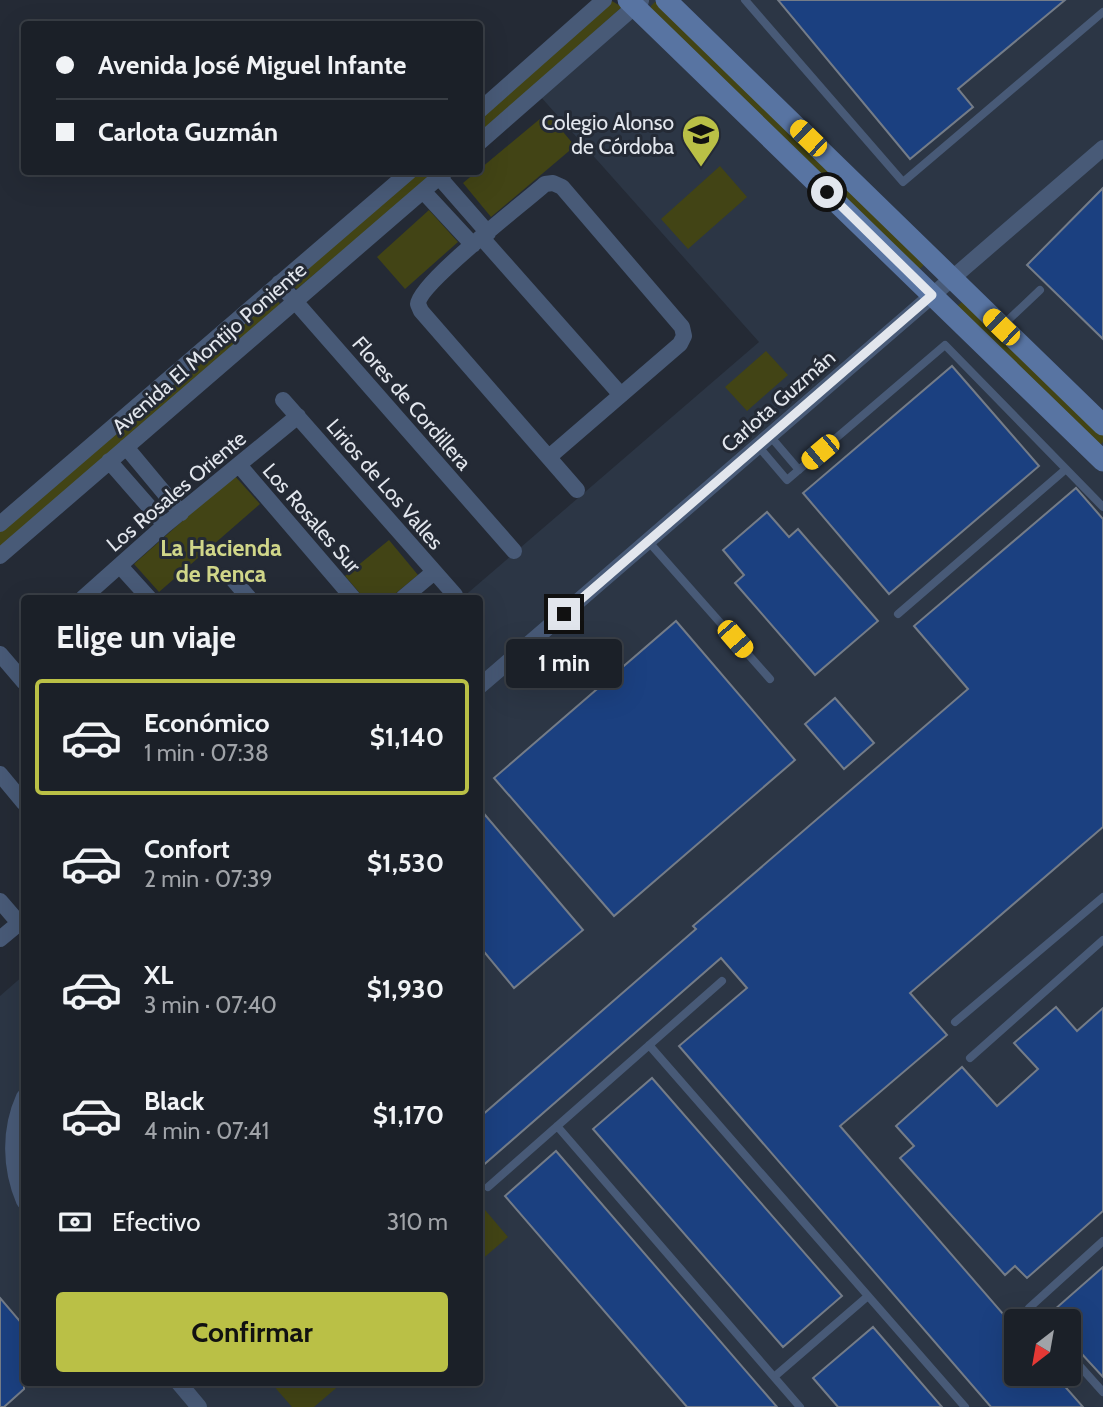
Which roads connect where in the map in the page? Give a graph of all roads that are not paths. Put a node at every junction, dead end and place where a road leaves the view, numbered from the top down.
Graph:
1 (604, 0) edge
2 (666, 0) edge
3 (745, 0) edge
4 (635, 2) edge
5 (1103, 12) edge
6 (483, 107) edge
7 (483, 139) edge
8 (1103, 148) edge
9 (406, 175) edge
10 (441, 175) edge
11 (443, 175) edge
12 (423, 191) junction
13 (481, 239) junction
14 (952, 279) junction
15 (279, 284) junction
16 (1040, 290) dead end
17 (932, 295) junction
18 (295, 303) junction
19 (1001, 327) junction
20 (621, 395) junction
21 (284, 400) dead end
22 (1100, 415) edge
23 (298, 416) junction
24 (764, 441) junction
25 (126, 447) junction
26 (549, 457) junction
27 (110, 461) junction
28 (1103, 461) edge
29 (239, 466) junction
30 (1066, 469) junction
31 (799, 470) junction
32 (577, 490) dead end
33 (1103, 507) edge
34 (181, 513) junction
35 (0, 524) edge
36 (165, 525) junction
37 (648, 541) junction
38 (514, 551) dead end
39 (0, 556) edge
40 (120, 566) junction
41 (435, 572) junction
42 (231, 577) dead end
43 (86, 595) edge
44 (146, 595) edge
45 (246, 595) edge
46 (350, 595) edge
47 (406, 595) edge
48 (455, 595) dead end
49 (898, 614) dead end
50 (0, 654) edge
51 (21, 678) edge
52 (770, 679) dead end
53 (483, 683) edge
54 (0, 774) edge
55 (21, 799) edge
56 (1103, 897) edge
57 (0, 901) edge
58 (21, 920) edge
59 (21, 922) edge
60 (0, 939) edge
61 (1103, 940) edge
62 (722, 981) dead end
63 (955, 1021) dead end
64 (649, 1045) junction
65 (970, 1058) dead end
66 (21, 1105) edge
67 (557, 1126) junction
68 (488, 1187) dead end
69 (21, 1191) edge
70 (1103, 1241) edge
71 (868, 1296) junction
72 (1030, 1309) edge
73 (1082, 1369) edge
74 (774, 1377) junction
75 (181, 1386) edge
76 (1103, 1392) edge
77 (199, 1407) edge
78 (800, 1407) edge
79 (965, 1407) edge

1 - 6 street
2 - 14 street
3 - 5 lane
4 - 7 street
4 - 17 street
8 - 14 street, Carlota Guzmán
9 - 15 street
10 - 12 street, Avenida El Montijo Poniente
11 - 13 street
12 - 13 street
12 - 18 street, Avenida El Montijo Poniente
13 - 20 street
13 - 20 street
13 - 26 street
14 - 17 street, Carlota Guzmán
14 - 19 street
15 - 18 street, Flores de Cordillera
15 - 35 street
16 - 19 lane
17 - 24 street, Carlota Guzmán
17 - 28 street
18 - 25 street, Avenida El Montijo Poniente
18 - 38 street, Flores de Cordillera
19 - 22 street
20 - 26 street
21 - 23 street, Lirios de Los Valles
23 - 29 street, Los Rosales Oriente
23 - 41 street, Lirios de Los Valles
24 - 31 lane
24 - 31 lane
24 - 37 street, Carlota Guzmán
25 - 27 street, Avenida El Montijo Poniente
25 - 34 street
26 - 32 street
27 - 36 street
27 - 39 street, Avenida El Montijo Poniente
29 - 34 street, Los Rosales Oriente
29 - 46 street, Los Rosales Sur
30 - 31 lane
30 - 33 lane
30 - 49 lane
34 - 36 street, Los Rosales Oriente
36 - 40 street, Los Rosales Oriente
37 - 52 lane
37 - 53 street, Carlota Guzmán
40 - 43 street, Los Rosales Oriente
40 - 44 street
41 - 47 street
41 - 48 street, Lirios de Los Valles
42 - 45 street
50 - 51 street
54 - 55 street
56 - 63 lane
57 - 58 street
59 - 60 street
61 - 65 lane
62 - 64 lane
64 - 67 lane
64 - 71 lane
66 - 69 street
67 - 68 lane
67 - 74 lane
70 - 72 lane
71 - 74 lane
71 - 79 lane
73 - 76 lane
74 - 78 lane
75 - 77 street

